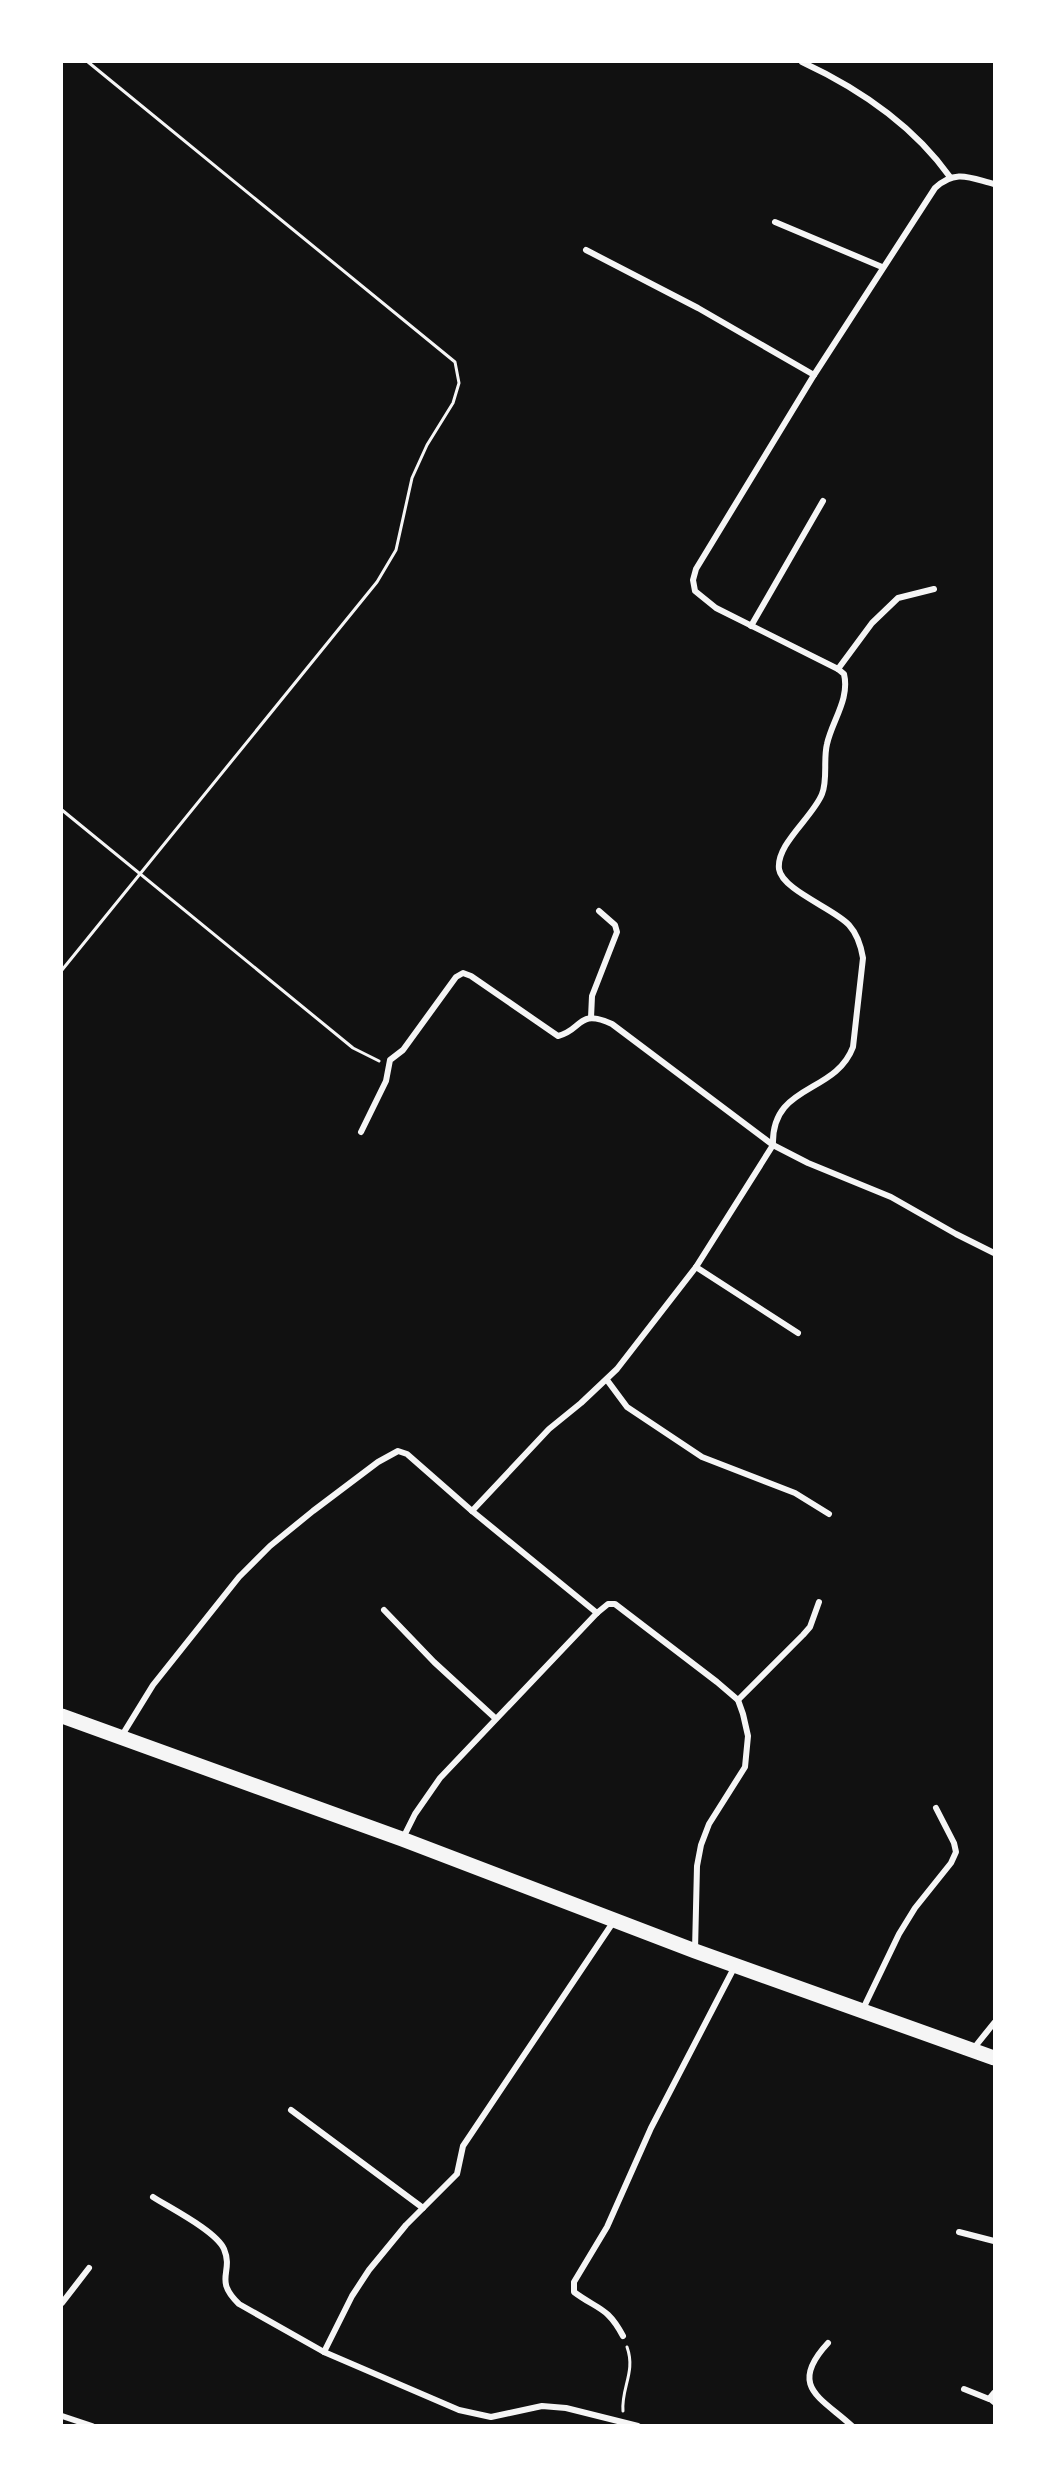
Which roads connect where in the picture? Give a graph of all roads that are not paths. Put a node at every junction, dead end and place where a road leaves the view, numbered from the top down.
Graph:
1 (802, 62) edge
2 (950, 177) junction
3 (994, 184) edge
4 (775, 222) dead end
5 (586, 250) dead end
6 (882, 267) junction
7 (814, 375) junction
8 (823, 501) dead end
9 (934, 589) dead end
10 (751, 626) junction
11 (838, 669) junction
12 (599, 911) dead end
13 (591, 1018) junction
14 (361, 1132) dead end
15 (773, 1145) junction
16 (994, 1253) edge
17 (696, 1267) junction
18 (798, 1333) dead end
19 (607, 1380) junction
20 (472, 1511) junction
21 (829, 1514) dead end
22 (819, 1602) dead end
23 (384, 1610) dead end
24 (597, 1613) junction
25 (738, 1700) junction
26 (62, 1716) edge
27 (495, 1719) junction
28 (121, 1738) junction
29 (936, 1808) dead end
30 (402, 1839) junction
31 (614, 1920) junction
32 (695, 1951) junction
33 (735, 1965) junction
34 (862, 2012) junction
35 (994, 2023) edge
36 (973, 2050) junction
37 (994, 2058) edge
38 (291, 2110) dead end
39 (153, 2197) dead end
40 (423, 2208) junction
41 (959, 2232) dead end
42 (994, 2241) edge
43 (89, 2268) dead end
44 (62, 2303) edge
45 (623, 2336) road end
46 (828, 2343) dead end
47 (324, 2352) junction
48 (964, 2389) dead end
49 (994, 2393) edge
50 (992, 2401) edge
51 (62, 2416) edge
52 (623, 2424) edge
53 (92, 2426) edge
54 (638, 2426) edge
55 (852, 2426) edge

1 - 2 street
2 - 3 street
2 - 6 street
4 - 6 street
5 - 7 street
6 - 7 street
7 - 10 street
8 - 10 street
9 - 11 street
10 - 11 street
11 - 15 street
12 - 13 street
13 - 14 street
13 - 15 street
15 - 16 street
15 - 17 street
17 - 18 street
17 - 19 street
19 - 20 street
19 - 21 street
20 - 24 street
20 - 28 street
22 - 25 street
23 - 27 street
24 - 25 street
24 - 27 street
25 - 32 street
26 - 28 main road
27 - 30 street
28 - 30 main road
29 - 34 street
30 - 31 main road
31 - 32 main road
31 - 40 street
32 - 33 main road
33 - 34 main road
33 - 45 street
34 - 36 main road
35 - 36 street
36 - 37 main road
38 - 40 street
39 - 47 street
40 - 47 street
41 - 42 street
43 - 44 street
46 - 55 street
47 - 52 street
48 - 50 street
49 - 50 street
51 - 53 street
52 - 54 street

